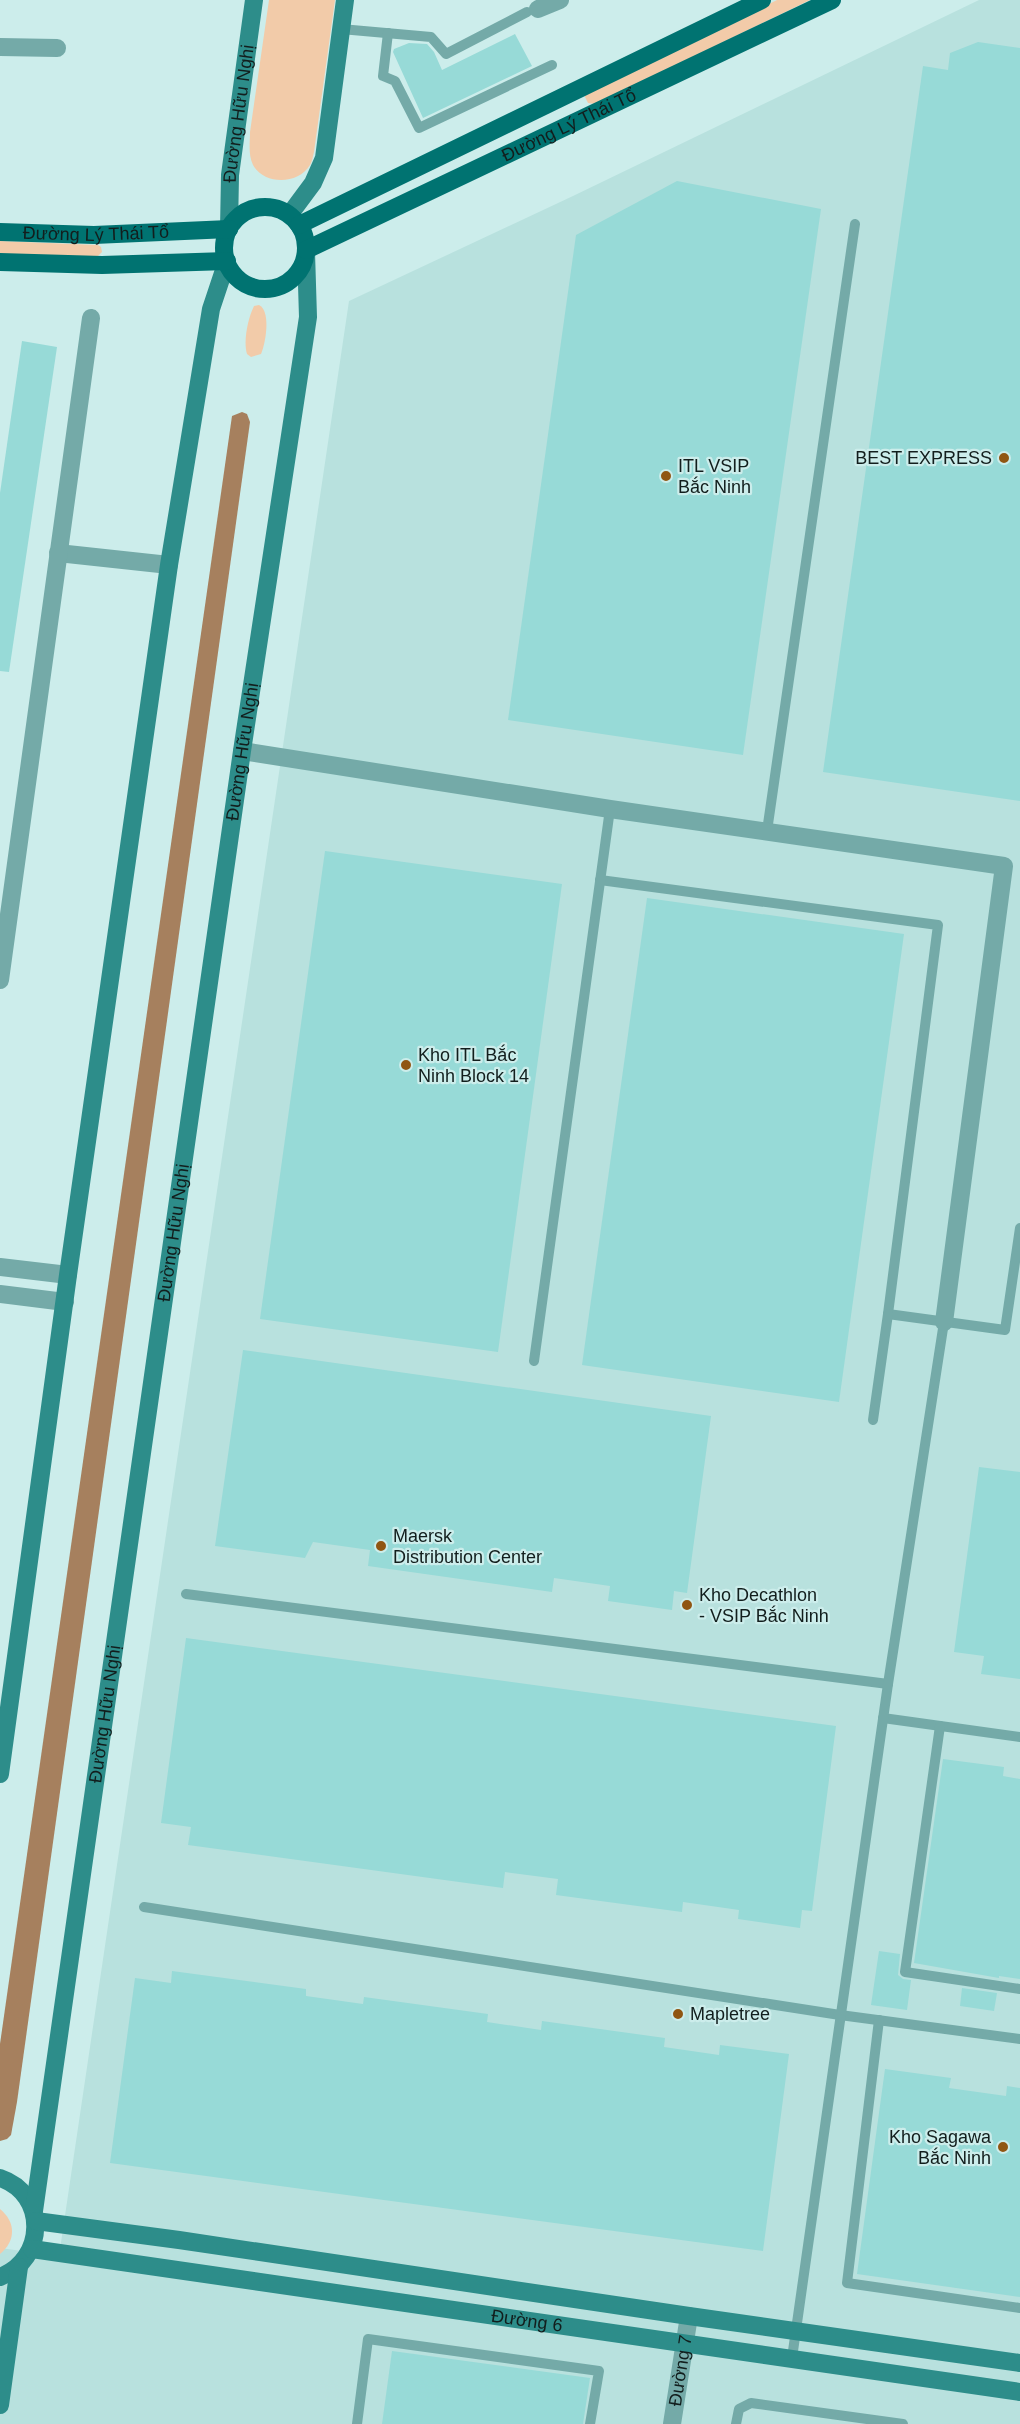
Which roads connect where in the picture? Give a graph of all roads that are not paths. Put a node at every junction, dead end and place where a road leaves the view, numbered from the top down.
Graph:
1 (254, 0) edge
2 (345, 0) edge
3 (560, 0) edge
4 (762, 0) edge
5 (832, 0) edge
6 (533, 11) joint
7 (341, 29) junction
8 (388, 33) junction
9 (0, 47) edge
10 (57, 48) dead end
11 (552, 65) dead end
12 (294, 220) junction
13 (855, 224) dead end
14 (229, 229) junction
15 (0, 232) edge
16 (306, 251) junction
17 (227, 261) junction
18 (0, 262) edge
19 (91, 318) dead end
20 (58, 553) junction
21 (169, 565) junction
22 (242, 751) junction
23 (610, 809) junction
24 (767, 831) junction
25 (1012, 866) edge
26 (600, 880) junction
27 (0, 980) edge
28 (1020, 1228) edge
29 (0, 1267) edge
30 (68, 1275) junction
31 (0, 1294) edge
32 (65, 1302) junction
33 (888, 1314) junction
34 (944, 1322) junction
35 (534, 1361) dead end
36 (873, 1420) dead end
37 (186, 1594) dead end
38 (888, 1684) junction
39 (883, 1718) junction
40 (940, 1726) junction
41 (1020, 1737) edge
42 (0, 1774) edge
43 (144, 1907) dead end
44 (1020, 1989) edge
45 (840, 2015) junction
46 (879, 2020) junction
47 (1020, 2039) edge
48 (0, 2178) edge
49 (35, 2216) junction
50 (32, 2248) junction
51 (19, 2267) junction
52 (0, 2277) edge
53 (1020, 2308) edge
54 (689, 2316) junction
55 (796, 2331) junction
56 (685, 2344) junction
57 (792, 2358) junction
58 (1020, 2363) edge
59 (1020, 2392) edge
60 (0, 2405) edge
61 (357, 2424) edge
62 (590, 2424) edge
63 (672, 2424) edge
64 (736, 2424) edge
65 (903, 2424) edge

1 - 14 main road, Đường Hữu Nghị
2 - 7 main road
3 - 6 street
4 - 12 main road, Đường Lý Thái Tổ
5 - 16 main road, Đường Lý Thái Tổ
6 - 8 lane
7 - 8 lane
7 - 12 main road
8 - 11 lane
9 - 10 street
12 - 14 main road
12 - 16 main road
13 - 24 lane
14 - 15 main road, Đường Lý Thái Tổ
14 - 17 main road
16 - 17 main road
16 - 22 main road, Đường Hữu Nghị
17 - 18 main road, Đường Lý Thái Tổ
17 - 21 main road
19 - 20 street
20 - 21 street
20 - 27 street
21 - 30 main road
22 - 23 street
22 - 49 main road, Đường Hữu Nghị
23 - 24 street
23 - 26 lane
24 - 25 street
25 - 34 street
26 - 33 lane
26 - 35 lane
28 - 34 lane
29 - 30 street
30 - 32 main road
31 - 32 street
32 - 42 main road
33 - 34 lane
33 - 36 lane
34 - 38 lane
37 - 38 lane
38 - 39 lane
39 - 40 lane
39 - 45 lane
40 - 41 lane
40 - 44 lane
43 - 45 lane
45 - 46 lane
45 - 55 lane
46 - 47 lane
46 - 53 lane
48 - 49 main road
49 - 50 main road, Đường Hữu Nghị
49 - 54 main road, Đường 6
50 - 51 main road
50 - 56 main road, Đường 6
51 - 52 main road
51 - 60 main road
54 - 55 main road, Đường 6
54 - 56 street, Đường 7
55 - 57 lane
55 - 58 main road, Đường 6
56 - 57 main road, Đường 6
56 - 63 street, Đường 7
57 - 59 main road, Đường 6
61 - 62 lane
64 - 65 lane

